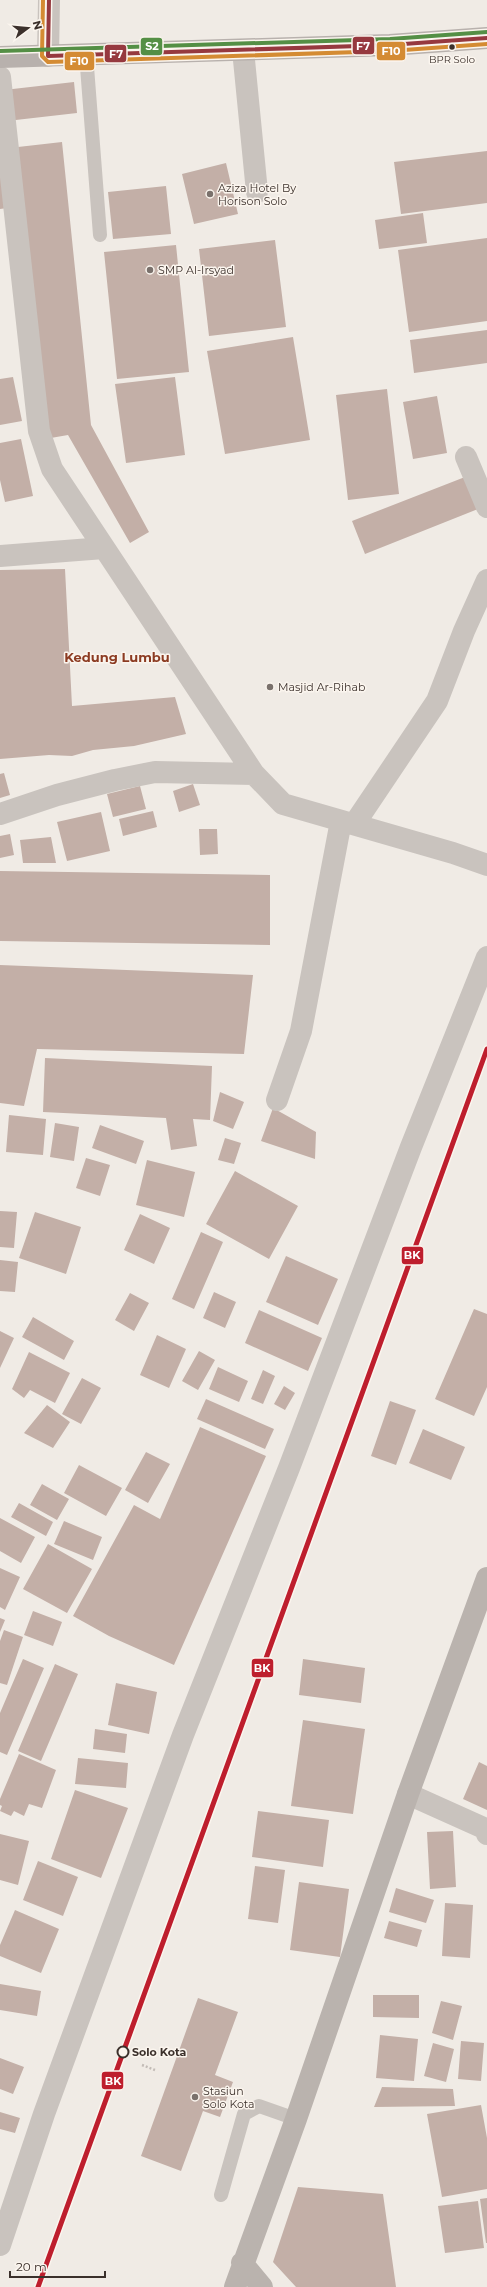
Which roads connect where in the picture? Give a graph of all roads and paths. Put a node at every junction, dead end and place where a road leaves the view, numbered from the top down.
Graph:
1 (49, 0) edge
2 (487, 38) edge
3 (243, 50) junction
4 (86, 54) junction
5 (48, 56) junction
6 (0, 57) edge
7 (0, 77) edge
8 (257, 192) dead end
9 (100, 235) dead end
10 (466, 458) dead end
11 (487, 507) edge
12 (104, 548) junction
13 (0, 556) edge
14 (487, 580) edge
15 (254, 774) junction
16 (0, 814) edge
17 (348, 822) junction
18 (487, 865) edge
19 (487, 957) edge
20 (276, 1100) dead end
21 (487, 1578) edge
22 (408, 1794) junction
23 (487, 1831) edge
24 (142, 2065) dead end
25 (155, 2070) dead end
26 (296, 2119) junction
27 (220, 2195) dead end
28 (0, 2245) edge
29 (242, 2263) junction
30 (235, 2287) edge
31 (262, 2287) edge

1 - 5 street
2 - 3 main road
3 - 4 main road
3 - 8 street
4 - 5 main road
4 - 9 lane
5 - 6 main road
7 - 12 street
10 - 11 street
12 - 13 street
12 - 15 street
14 - 17 street
15 - 16 street
15 - 17 street
17 - 18 street
17 - 20 street
19 - 28 street
21 - 22 street
22 - 23 street
22 - 26 street
24 - 25 path
26 - 27 lane
26 - 29 street
29 - 30 street
29 - 31 street

